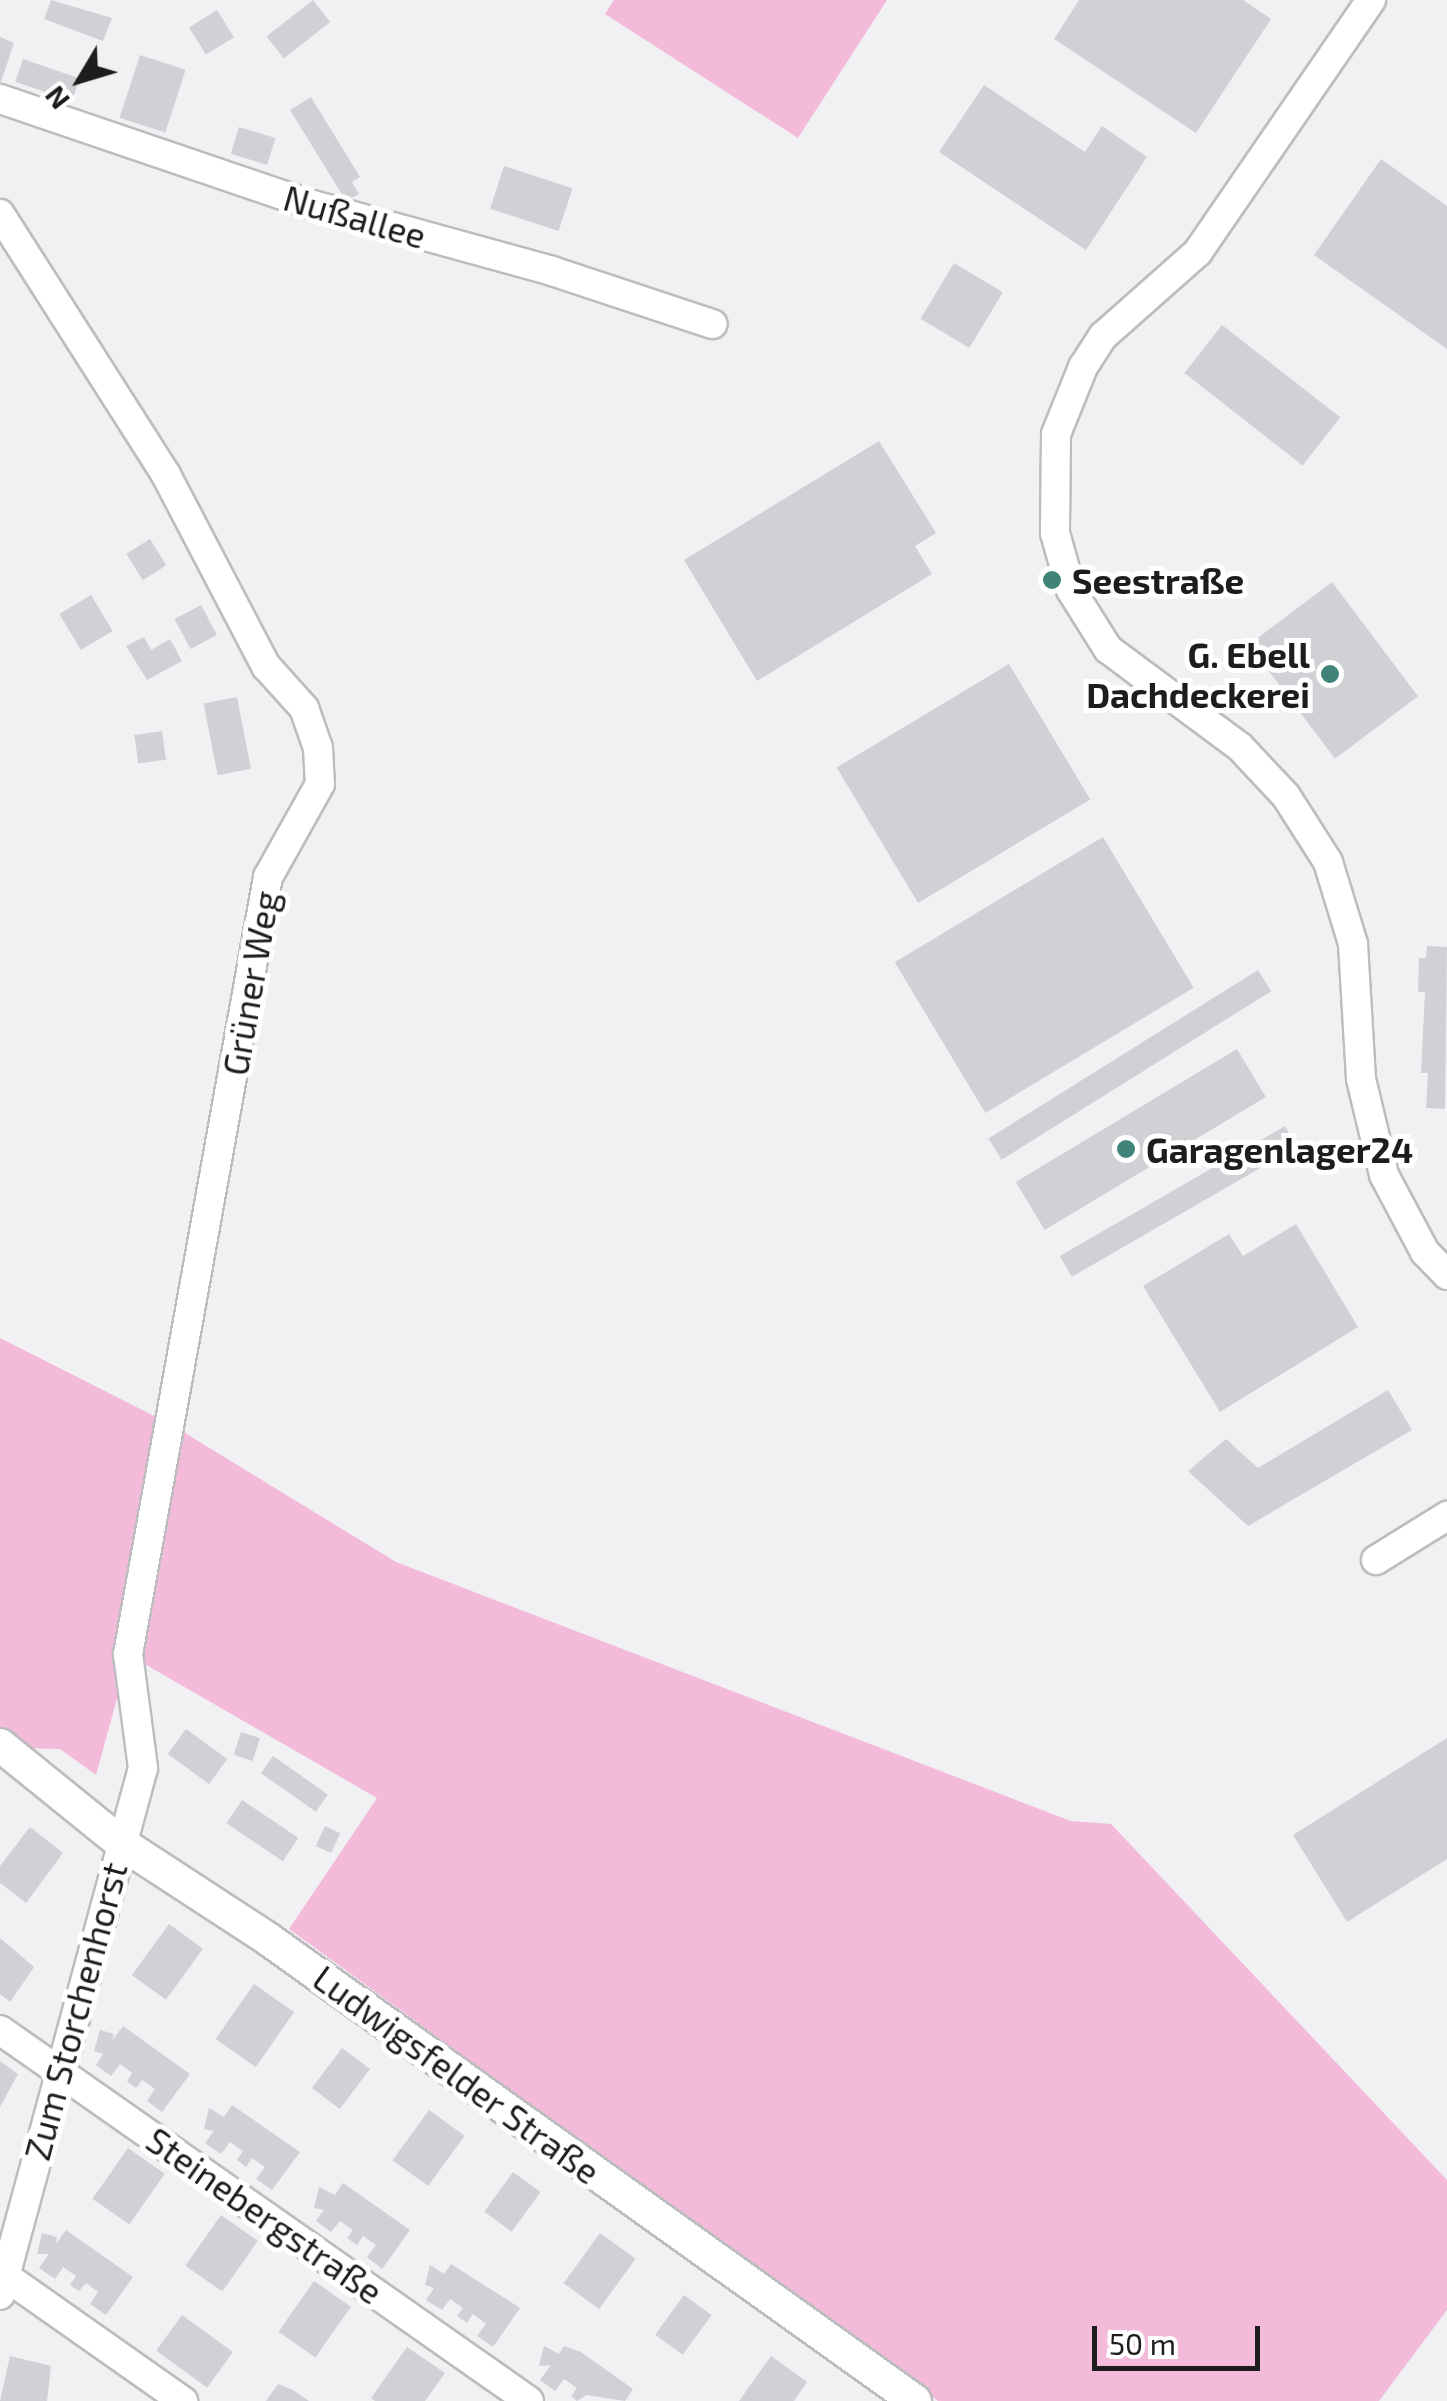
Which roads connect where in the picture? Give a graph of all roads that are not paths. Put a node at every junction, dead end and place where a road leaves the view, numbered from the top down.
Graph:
1 (1371, 0) edge
2 (0, 99) edge
3 (0, 214) edge
4 (712, 324) dead end
5 (1447, 1275) edge
6 (1447, 1516) edge
7 (1376, 1560) dead end
8 (0, 1746) edge
9 (120, 1843) junction
10 (0, 2030) edge
11 (57, 2070) junction
12 (2, 2286) edge
13 (182, 2400) edge
14 (529, 2401) edge
15 (915, 2401) edge

1 - 5 street
2 - 4 street, Nußallee
3 - 9 street, Grüner Weg
6 - 7 street
8 - 9 street, Ludwigsfelder Straße
9 - 11 street, Zum Storchenhorst
9 - 15 street, Ludwigsfelder Straße
10 - 11 street, Steinebergstraße
11 - 12 street, Zum Storchenhorst
11 - 14 street, Steinebergstraße
12 - 13 street

